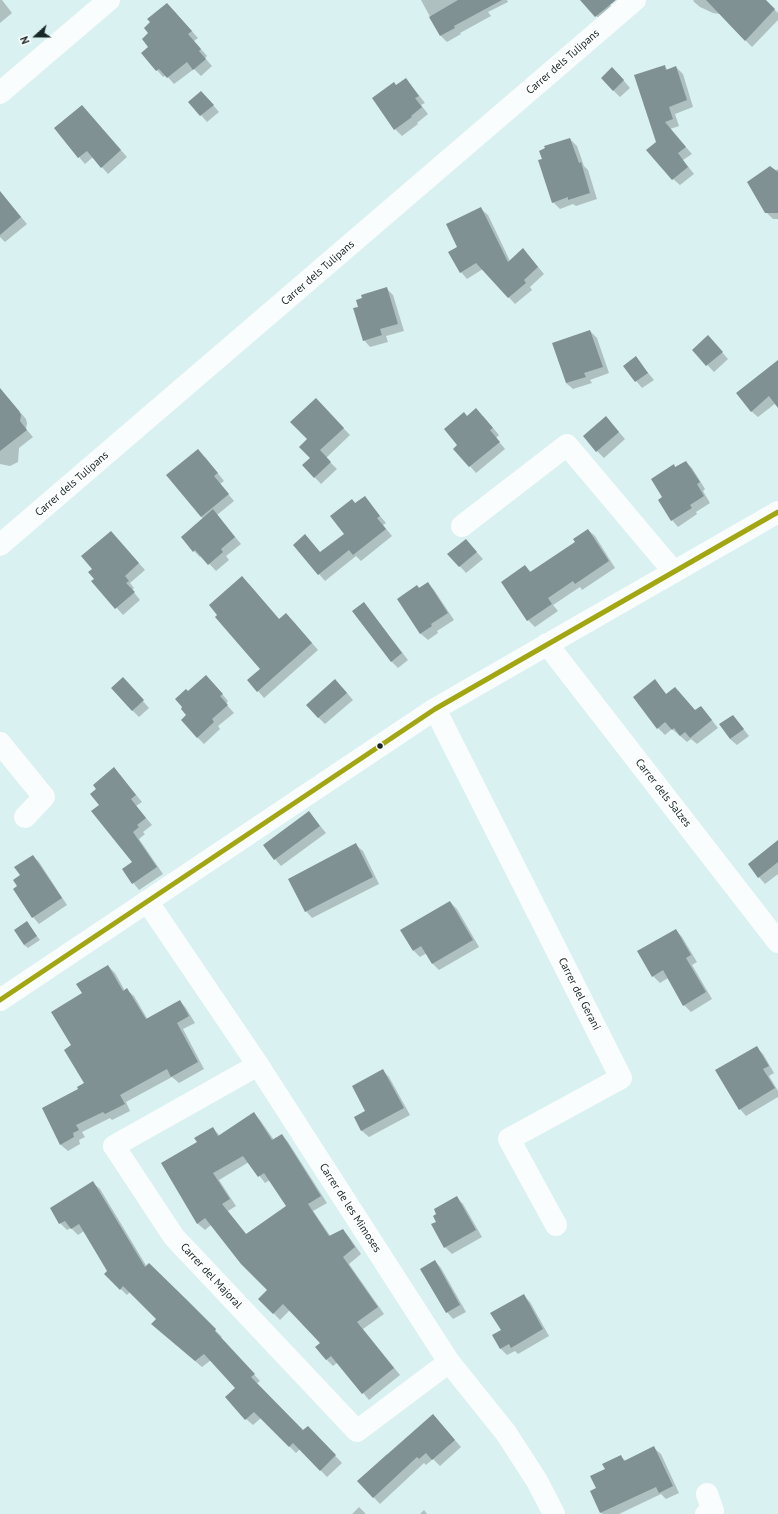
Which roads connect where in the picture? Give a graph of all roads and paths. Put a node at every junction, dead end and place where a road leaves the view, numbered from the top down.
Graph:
1 (109, 0) edge
2 (635, 0) edge
3 (0, 93) edge
4 (778, 512) edge
5 (462, 526) dead end
6 (0, 545) edge
7 (674, 572) junction
8 (547, 644) junction
9 (434, 709) junction
10 (0, 742) edge
11 (25, 817) dead end
12 (147, 901) junction
13 (778, 942) edge
14 (0, 1000) edge
15 (258, 1065) junction
16 (556, 1225) dead end
17 (449, 1362) junction
18 (554, 1514) edge

1 - 3 street
2 - 6 street, Carrer dels Tulipans
4 - 7 street
5 - 7 street
7 - 8 street
8 - 9 street
8 - 13 street, Carrer dels Salzes
9 - 12 street
9 - 16 street, Carrer del Gerani
10 - 11 street
12 - 14 street
12 - 15 street, Carrer de les Mimoses
15 - 17 street, Carrer de les Mimoses
15 - 17 street, Carrer del Majoral
17 - 18 street, Carrer de les Mimoses

